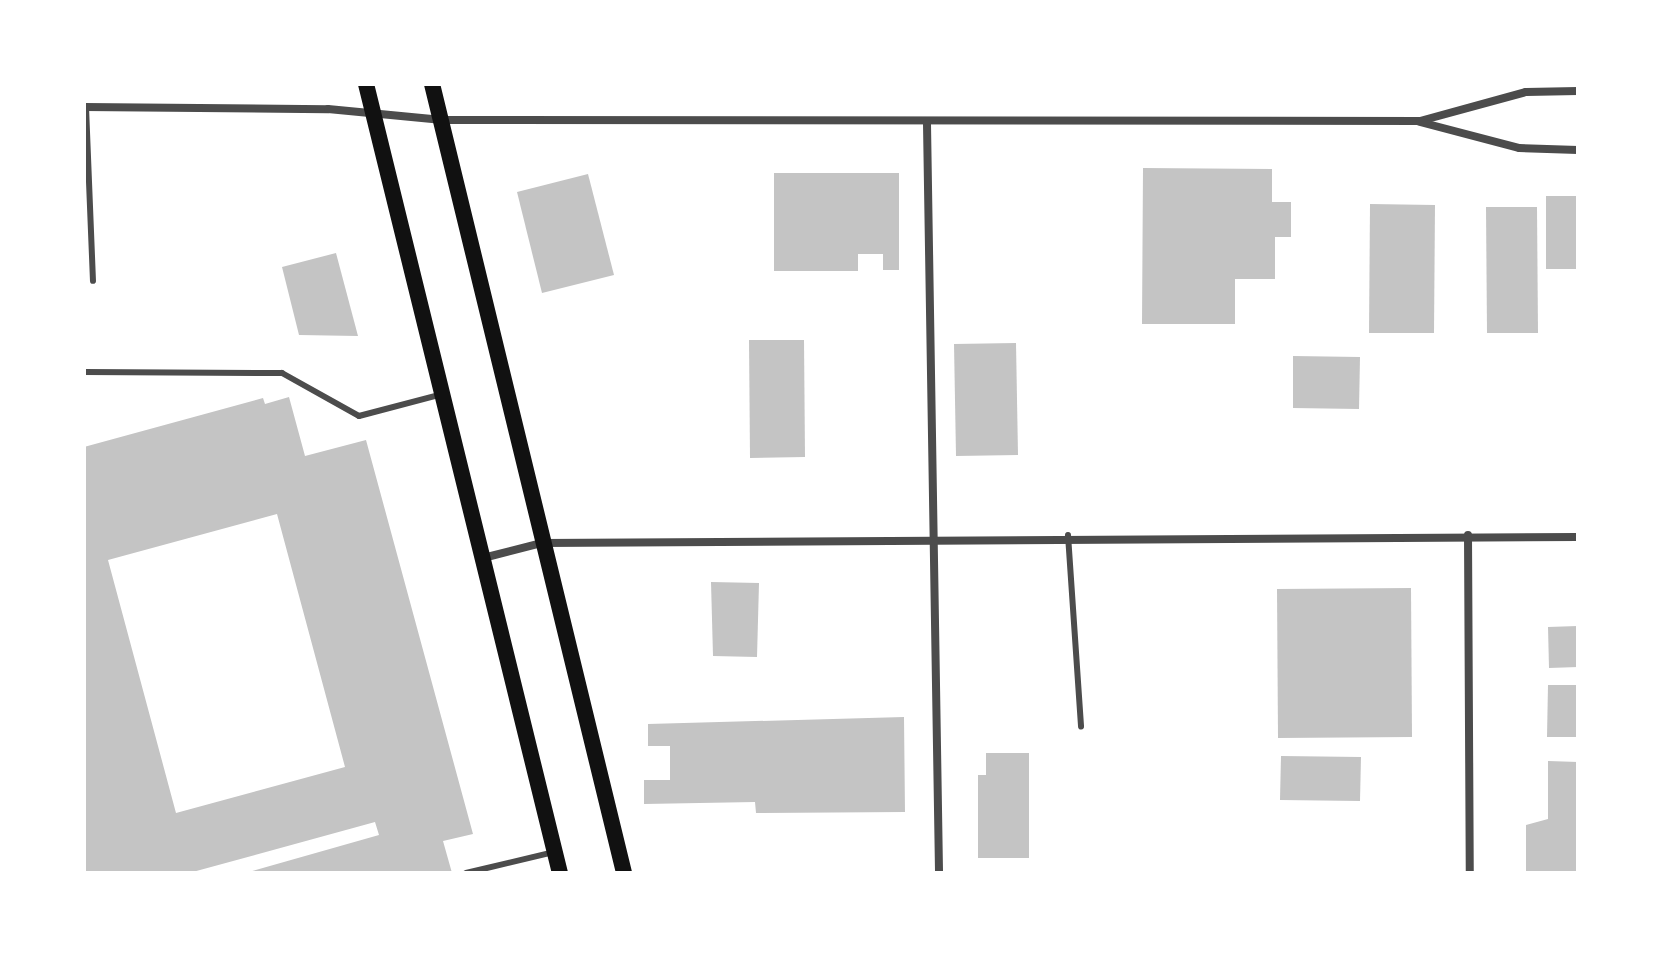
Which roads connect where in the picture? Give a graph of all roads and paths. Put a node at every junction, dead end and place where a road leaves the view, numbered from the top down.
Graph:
1 (366, 84) edge
2 (432, 84) edge
3 (1578, 91) edge
4 (85, 107) edge
5 (374, 115) junction
6 (442, 120) junction
7 (1420, 121) junction
8 (927, 124) junction
9 (1578, 150) edge
10 (93, 281) dead end
11 (84, 372) edge
12 (442, 394) junction
13 (1068, 535) junction
14 (1468, 535) junction
15 (936, 537) junction
16 (1578, 537) edge
17 (542, 543) junction
18 (483, 558) junction
19 (1081, 727) dead end
20 (554, 852) junction
21 (466, 873) edge
22 (560, 873) edge
23 (624, 873) edge
24 (939, 873) edge
25 (1470, 873) edge

1 - 5 main road
2 - 6 main road
3 - 7 street
4 - 5 street
4 - 10 lane
5 - 6 street
5 - 12 main road
6 - 8 street
6 - 17 main road
7 - 8 street
7 - 9 street
8 - 15 street
11 - 12 lane
12 - 18 main road
13 - 14 street
13 - 15 street
13 - 19 lane
14 - 16 street
14 - 25 street
15 - 17 street
15 - 24 street
17 - 18 street
17 - 23 main road
18 - 20 main road
20 - 21 lane
20 - 22 main road

